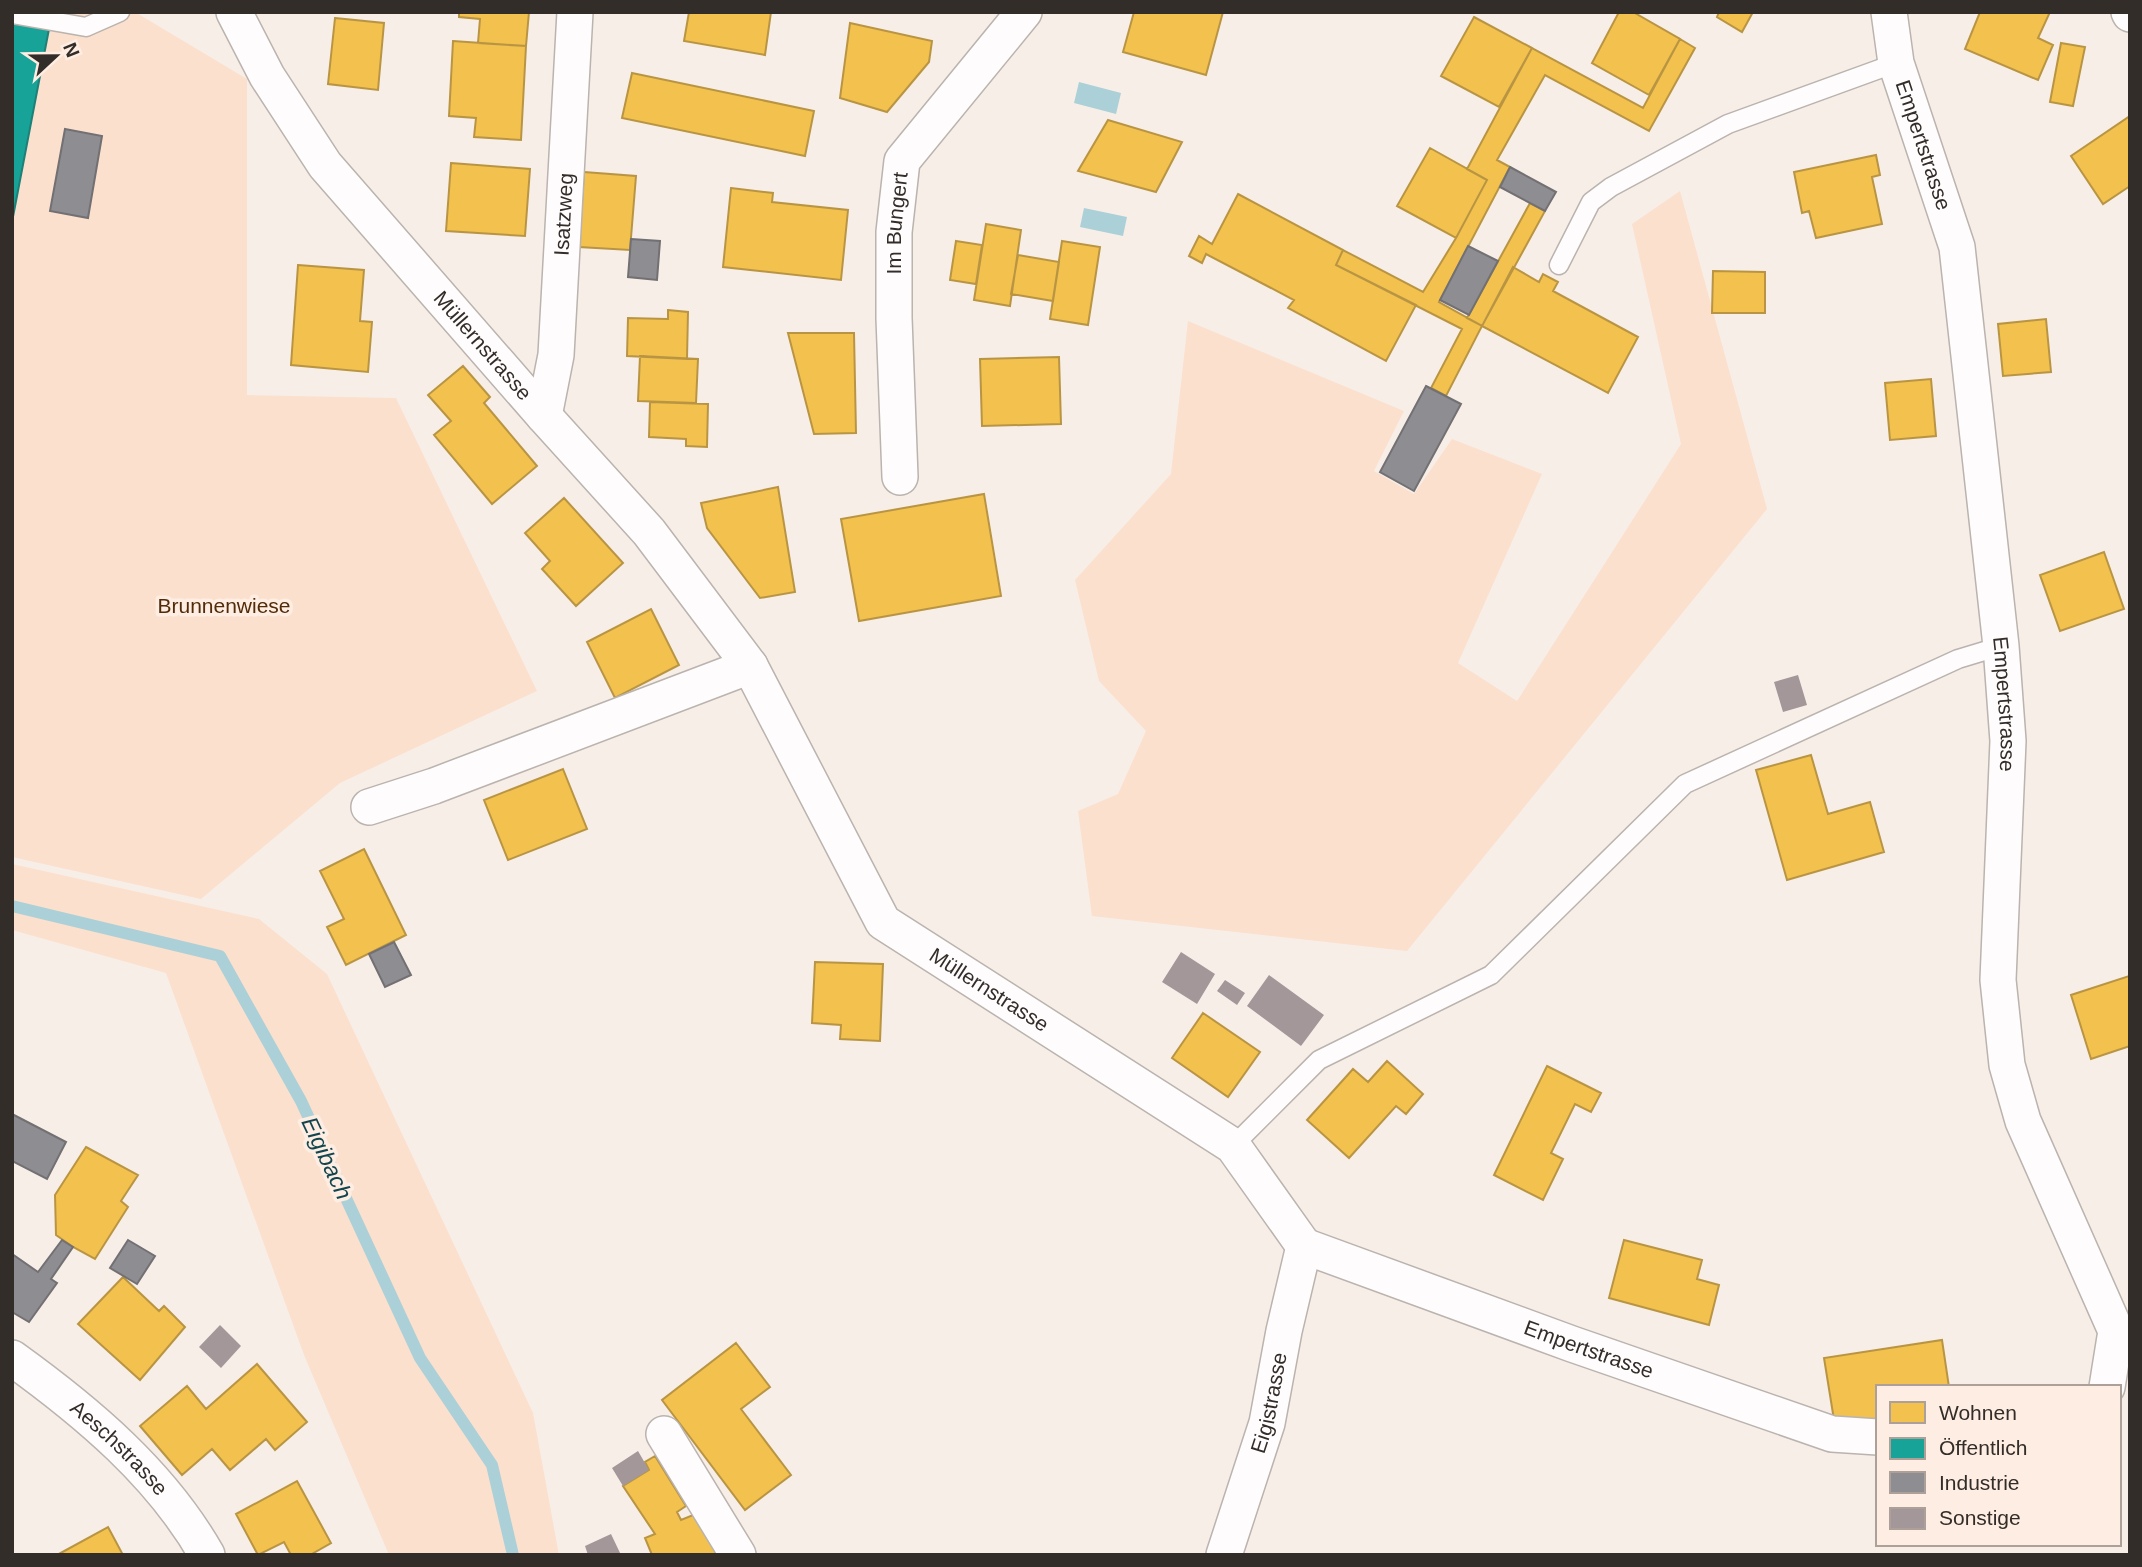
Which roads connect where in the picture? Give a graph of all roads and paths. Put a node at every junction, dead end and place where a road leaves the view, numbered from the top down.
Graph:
1 (120, 12) edge
2 (234, 12) edge
3 (575, 12) edge
4 (1024, 12) edge
5 (1889, 12) edge
6 (12, 13) edge
7 (1896, 63) junction
8 (1559, 265) dead end
9 (544, 416) junction
10 (900, 477) dead end
11 (2001, 646) junction
12 (750, 666) junction
13 (369, 807) dead end
14 (1233, 1146) junction
15 (1304, 1247) junction
16 (12, 1358) edge
17 (2107, 1385) edge
18 (664, 1434) dead end
19 (1876, 1437) edge
20 (206, 1555) edge
21 (738, 1555) edge
22 (1224, 1555) edge

1 - 6 lane
2 - 9 street, Müllernstrasse
3 - 9 street, Isatzweg
4 - 10 street, Im Bungert
5 - 7 street, Empertstrasse
7 - 8 lane
7 - 11 street, Empertstrasse
9 - 12 street, Müllernstrasse
11 - 14 lane
11 - 17 street, Empertstrasse
12 - 13 street
12 - 14 street, Müllernstrasse
14 - 15 street, Müllernstrasse
15 - 19 street, Empertstrasse
15 - 22 street, Eigistrasse
16 - 20 street, Aeschstrasse
18 - 21 street

